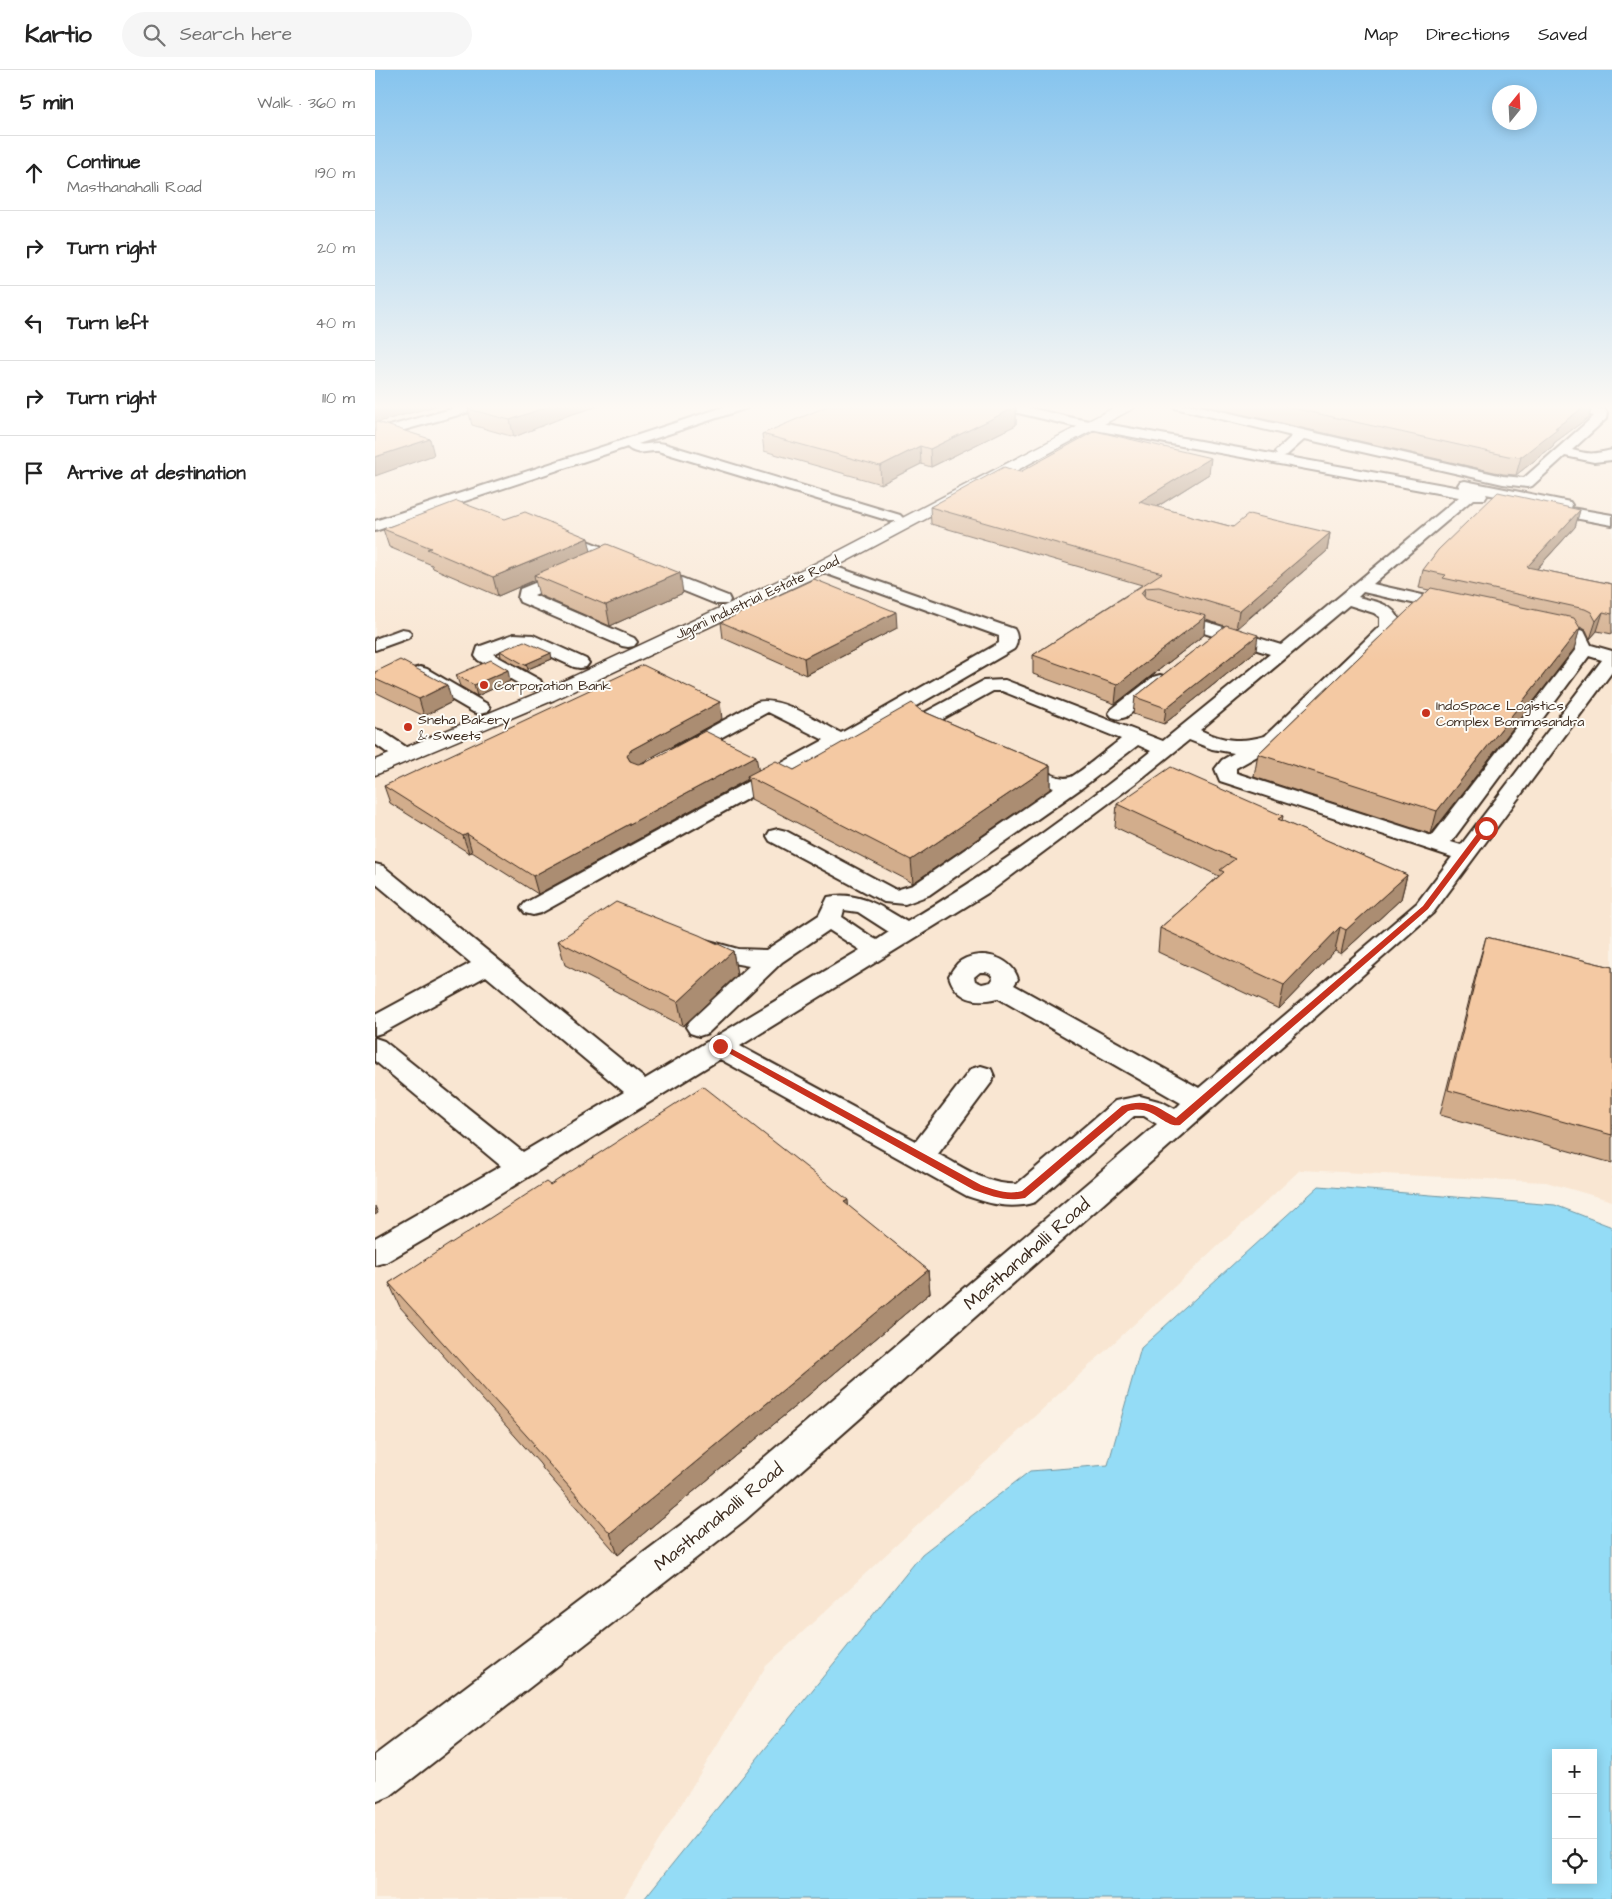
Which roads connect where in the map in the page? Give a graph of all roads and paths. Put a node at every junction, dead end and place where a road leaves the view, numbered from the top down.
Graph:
1 (483, 490) edge
2 (803, 490) edge
3 (948, 490) edge
4 (957, 490) edge
5 (1472, 490) edge
6 (1472, 490) edge
7 (1475, 491) junction
8 (1612, 514) edge
9 (895, 518) junction
10 (1612, 520) edge
11 (375, 526) edge
12 (545, 530) edge
13 (611, 556) junction
14 (822, 567) junction
15 (1353, 593) junction
16 (721, 600) junction
17 (1409, 609) junction
18 (1471, 611) edge
19 (1159, 613) edge
20 (1528, 623) edge
21 (1388, 628) junction
22 (1221, 633) junction
23 (402, 634) dead end
24 (627, 642) junction
25 (1207, 644) edge
26 (375, 645) edge
27 (1284, 652) junction
28 (1603, 655) edge
29 (580, 663) junction
30 (1177, 667) edge
31 (420, 673) edge
32 (1037, 682) dead end
33 (533, 684) junction
34 (480, 708) junction
35 (1119, 713) junction
36 (375, 735) edge
37 (1135, 738) junction
38 (1177, 739) junction
39 (839, 740) junction
40 (1272, 740) junction
41 (964, 742) edge
42 (391, 752) edge
43 (1000, 758) edge
44 (668, 759) edge
45 (375, 768) edge
46 (1076, 783) junction
47 (1457, 818) junction
48 (1486, 828) junction
49 (778, 836) dead end
50 (1437, 844) junction
51 (1466, 854) junction
52 (375, 871) edge
53 (533, 908) dead end
54 (829, 919) junction
55 (907, 933) junction
56 (679, 938) edge
57 (879, 950) junction
58 (773, 957) junction
59 (489, 964) junction
60 (1000, 988) dead end
61 (375, 1026) edge
62 (699, 1027) dead end
63 (720, 1046) junction
64 (375, 1047) edge
65 (981, 1076) dead end
66 (644, 1092) junction
67 (1201, 1102) junction
68 (1177, 1123) junction
69 (920, 1157) junction
70 (522, 1167) junction
71 (375, 1253) edge
72 (375, 1780) edge

1 - 11 street
2 - 9 street
3 - 9 main road, Jigani Industrial Estate Road
4 - 14 main road, Jigani Industrial Estate Road
5 - 7 street
6 - 7 street
7 - 8 street
7 - 10 street
7 - 15 street
9 - 16 main road, Jigani Industrial Estate Road
12 - 13 street
13 - 16 street
13 - 24 street
14 - 39 street
14 - 42 main road, Jigani Industrial Estate Road
15 - 17 street
15 - 21 street
15 - 27 street
16 - 24 main road, Jigani Industrial Estate Road
17 - 18 street
17 - 21 street
19 - 22 street
20 - 28 street
21 - 40 street
22 - 25 street
22 - 27 street
23 - 26 street
24 - 29 main road, Jigani Industrial Estate Road
27 - 38 street
28 - 47 street
28 - 48 street, Masthanahalli Road
29 - 33 main road, Jigani Industrial Estate Road
29 - 33 street
30 - 35 street
31 - 34 street
32 - 35 street
33 - 34 main road, Jigani Industrial Estate Road
34 - 42 main road, Jigani Industrial Estate Road
35 - 38 street
36 - 42 street
37 - 38 street
37 - 41 street
37 - 46 street
38 - 40 street
38 - 55 street
39 - 44 street
39 - 53 street
40 - 50 street
42 - 45 main road, Jigani Industrial Estate Road
43 - 46 street
46 - 49 street
47 - 48 street
47 - 50 street
48 - 51 street, Masthanahalli Road
50 - 51 street
51 - 67 street, Masthanahalli Road
52 - 59 street
54 - 55 street
54 - 57 street
54 - 58 street
55 - 57 street
56 - 58 street
57 - 63 street
58 - 62 street
59 - 61 street
59 - 66 street
60 - 67 street
63 - 66 street
63 - 69 street
64 - 70 street
65 - 69 street
66 - 70 street
67 - 68 street, Masthanahalli Road
68 - 69 street
68 - 72 street, Masthanahalli Road
70 - 71 street

